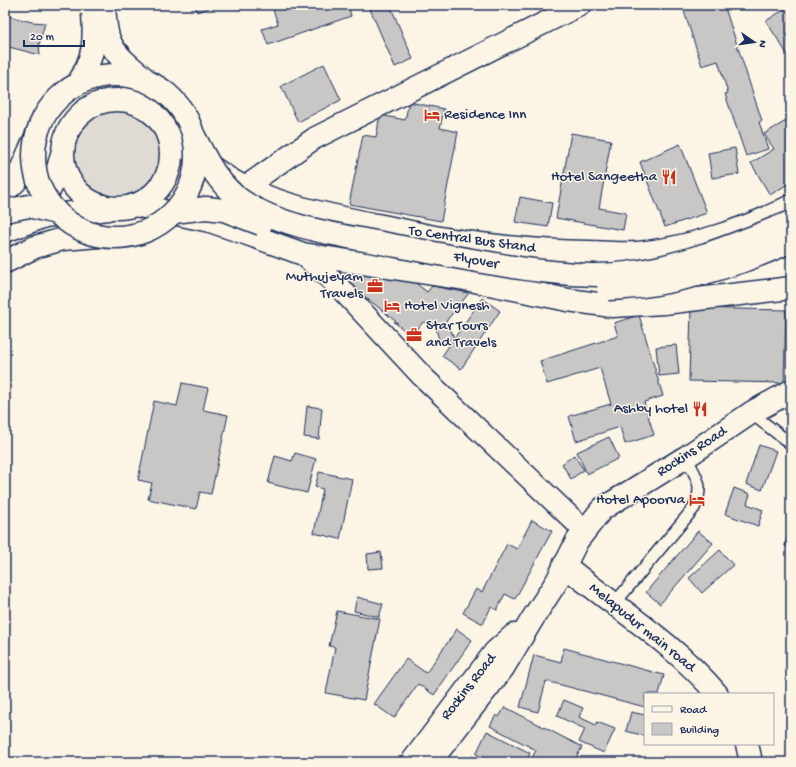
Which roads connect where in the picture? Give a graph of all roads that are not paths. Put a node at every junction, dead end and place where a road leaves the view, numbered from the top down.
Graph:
1 (84, 5) edge
2 (92, 5) edge
3 (104, 5) edge
4 (114, 5) edge
5 (580, 5) edge
6 (147, 81) junction
7 (78, 84) junction
8 (162, 125) junction
9 (37, 134) junction
10 (194, 136) junction
11 (64, 146) junction
12 (245, 187) junction
13 (5, 191) edge
14 (135, 205) junction
15 (791, 206) edge
16 (112, 209) junction
17 (307, 209) junction
18 (174, 212) junction
19 (56, 213) junction
20 (791, 222) edge
21 (7, 224) edge
22 (99, 236) junction
23 (791, 241) edge
24 (303, 254) junction
25 (5, 262) edge
26 (791, 288) edge
27 (791, 391) edge
28 (751, 413) junction
29 (791, 444) edge
30 (686, 457) junction
31 (585, 531) junction
32 (564, 564) junction
33 (614, 604) junction
34 (532, 618) junction
35 (716, 693) edge
36 (747, 745) edge
37 (412, 762) edge
38 (430, 762) edge
39 (751, 762) edge

1 - 11 main road
2 - 7 main road, bridge
3 - 6 main road, bridge
4 - 8 main road
5 - 12 street
6 - 7 main road, bridge
6 - 10 main road, bridge
7 - 9 main road, bridge
8 - 11 main road
8 - 12 main road, To Central Bus Stand
8 - 14 main road
9 - 13 main road, bridge
9 - 19 main road, bridge
10 - 18 main road, bridge
10 - 20 main road, Flyover, bridge
11 - 16 main road
11 - 21 main road
12 - 17 main road, To Central Bus Stand
14 - 16 main road
14 - 24 main road
15 - 17 main road, To Central Bus Stand
16 - 21 main road
17 - 24 main road
18 - 22 main road, bridge
18 - 23 main road, Flyover, bridge
19 - 21 main road, bridge
19 - 22 main road, bridge
22 - 25 main road
24 - 26 main road
24 - 31 street
27 - 28 main road, Rockins Road
28 - 29 lane
28 - 30 main road, Rockins Road
30 - 31 main road, Rockins Road
30 - 33 lane
31 - 32 main road, Rockins Road
32 - 33 main road, Melapudur main road
32 - 34 main road, Rockins Road
33 - 35 main road, Melapudur main road
34 - 37 main road, Rockins Road
34 - 38 main road, Rockins Road
36 - 39 main road

